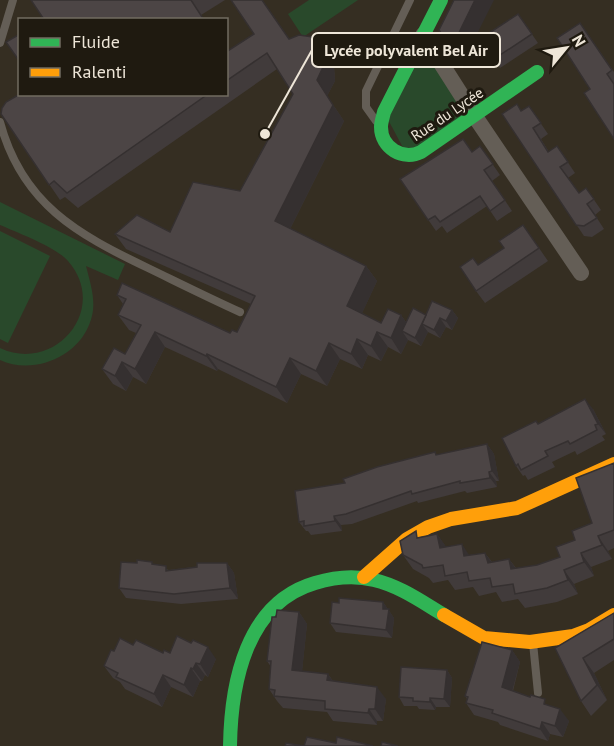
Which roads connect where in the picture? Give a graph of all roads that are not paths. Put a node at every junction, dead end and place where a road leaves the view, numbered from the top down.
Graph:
1 (13, 0) edge
2 (410, 0) edge
3 (441, 0) edge
4 (423, 35) junction
5 (0, 44) edge
6 (537, 72) dead end
7 (474, 115) junction
8 (0, 122) edge
9 (381, 127) junction
10 (581, 273) dead end
11 (240, 312) dead end
12 (614, 464) edge
13 (364, 577) junction
14 (614, 615) edge
15 (533, 642) junction
16 (538, 693) dead end
17 (230, 746) edge

1 - 5 lane
2 - 9 lane
3 - 4 street
4 - 7 street
4 - 9 street
6 - 7 street, Rue du Lycée
7 - 9 street, Rue du Lycée
7 - 10 street
8 - 11 lane
12 - 13 street
13 - 15 street
13 - 17 street
14 - 15 street
15 - 16 lane

